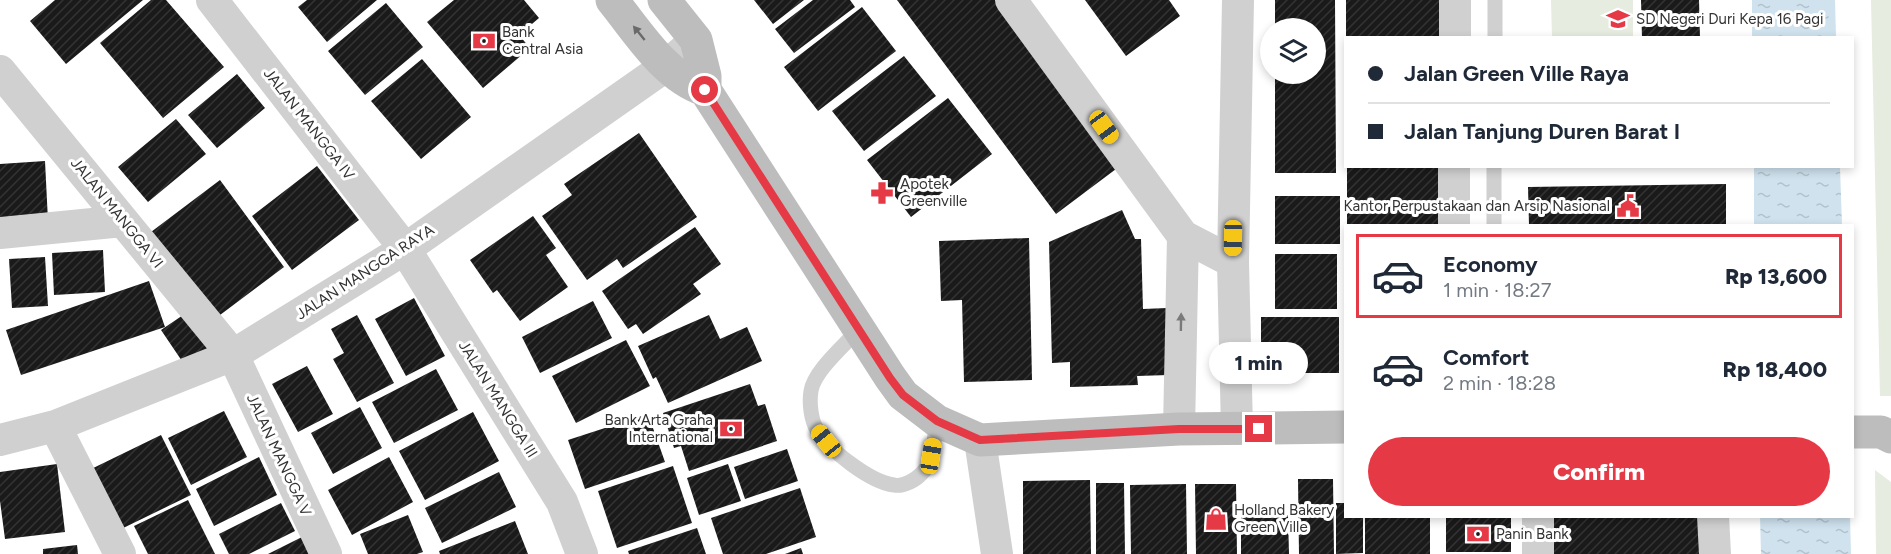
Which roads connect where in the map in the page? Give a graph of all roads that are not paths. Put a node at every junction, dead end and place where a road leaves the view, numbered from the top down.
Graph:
1 (212, 0) edge
2 (612, 0) edge
3 (664, 0) edge
4 (1011, 0) edge
5 (1238, 0) edge
6 (1455, 0) edge
7 (1495, 0) edge
8 (1455, 36) edge
9 (1495, 36) edge
10 (696, 40) junction
11 (666, 66) junction
12 (4, 80) edge
13 (705, 90) junction
14 (1454, 168) edge
15 (1494, 168) edge
16 (123, 221) junction
17 (1454, 224) edge
18 (1494, 224) edge
19 (0, 233) edge
20 (1183, 236) junction
21 (405, 249) junction
22 (1233, 262) junction
23 (858, 330) junction
24 (233, 355) junction
25 (937, 421) junction
26 (55, 426) junction
27 (1344, 427) edge
28 (1179, 429) junction
29 (1237, 429) junction
30 (0, 440) edge
31 (980, 440) junction
32 (1538, 518) edge
33 (1713, 518) edge
34 (120, 554) edge
35 (326, 554) edge
36 (582, 554) edge
37 (997, 554) edge
38 (1538, 554) edge
39 (1715, 554) edge

1 - 21 street, JALAN MANGGA IV
11 -> 2 street
3 - 10 street
4 - 20 street
5 - 22 street
6 - 8 street
7 - 9 lane
10 - 11 street, JALAN MANGGA RAYA
10 - 13 street
11 - 13 street
11 - 21 street, JALAN MANGGA RAYA
12 - 16 street, JALAN MANGGA VI
13 - 23 street
14 - 17 street
15 - 18 lane
16 - 19 street
16 - 24 street, JALAN MANGGA VI
20 - 22 street
28 -> 20 street
21 - 24 street, JALAN MANGGA RAYA
21 - 36 street, JALAN MANGGA III
22 - 29 street
23 - 25 street
23 - 25 lane
24 - 26 street, JALAN MANGGA RAYA
24 - 35 street, JALAN MANGGA V
25 - 31 street
26 - 30 street, JALAN MANGGA RAYA
26 - 34 street
27 - 29 street
28 - 29 street
28 - 31 street
31 - 37 street
32 - 38 street
33 - 39 street

